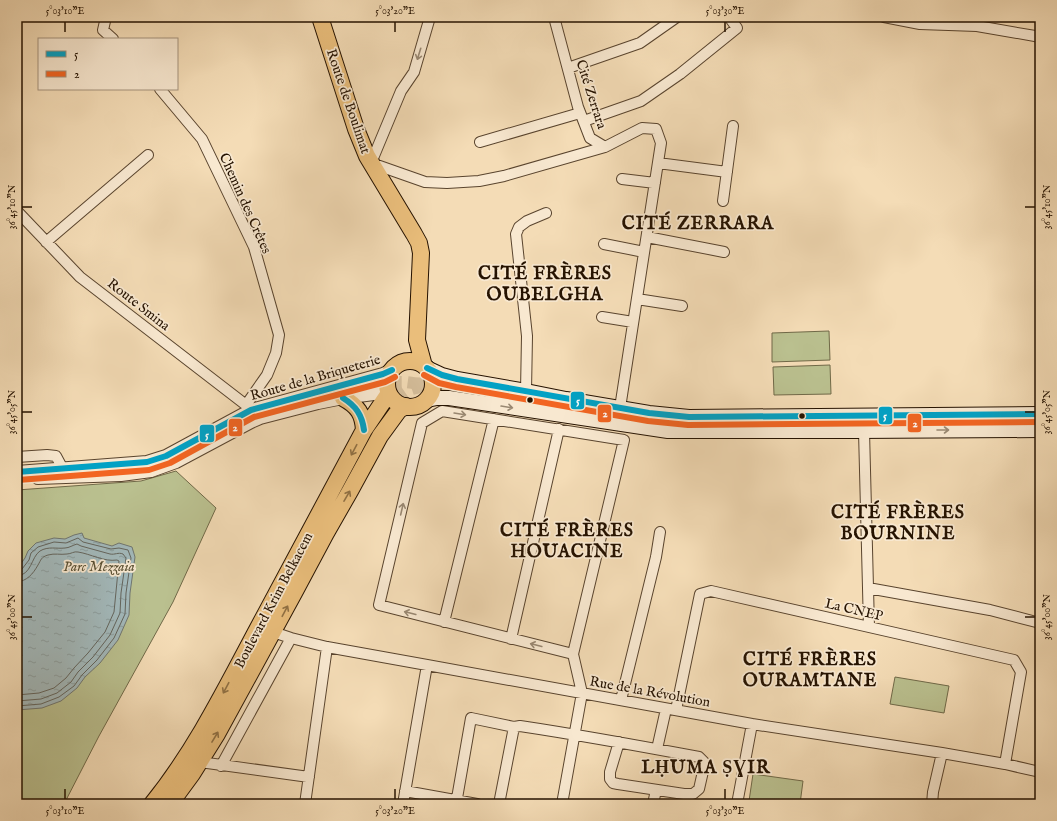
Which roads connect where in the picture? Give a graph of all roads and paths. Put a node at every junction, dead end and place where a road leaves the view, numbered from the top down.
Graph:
1 (106, 17) edge
2 (320, 17) edge
3 (430, 17) edge
4 (554, 17) edge
5 (677, 17) edge
6 (729, 17) edge
7 (884, 17) edge
8 (112, 38) edge
9 (1040, 38) edge
10 (568, 68) junction
11 (161, 90) edge
12 (582, 117) junction
13 (733, 126) dead end
14 (480, 142) dead end
15 (605, 147) junction
16 (148, 155) dead end
17 (371, 163) junction
18 (658, 163) junction
19 (727, 172) junction
20 (622, 179) dead end
21 (655, 183) junction
22 (723, 202) dead end
23 (17, 211) edge
24 (546, 213) dead end
25 (646, 237) junction
26 (46, 242) junction
27 (604, 244) dead end
28 (644, 252) junction
29 (724, 252) dead end
30 (637, 299) junction
31 (682, 306) dead end
32 (602, 317) dead end
33 (633, 322) junction
34 (417, 340) junction
35 (399, 366) junction
36 (425, 367) junction
37 (526, 391) junction
38 (389, 393) junction
39 (343, 398) junction
40 (427, 400) junction
41 (406, 406) junction
42 (249, 407) junction
43 (620, 408) junction
44 (1040, 414) edge
45 (494, 419) junction
46 (628, 425) junction
47 (364, 430) junction
48 (559, 430) junction
49 (1040, 430) edge
50 (864, 431) junction
51 (624, 440) junction
52 (17, 457) edge
53 (63, 469) junction
54 (17, 472) edge
55 (17, 480) edge
56 (660, 532) dead end
57 (868, 588) junction
58 (444, 622) junction
59 (1040, 623) edge
60 (869, 627) junction
61 (266, 630) junction
62 (291, 638) junction
63 (511, 638) junction
64 (328, 646) junction
65 (573, 654) junction
66 (427, 665) junction
67 (582, 693) junction
68 (621, 700) junction
69 (671, 709) junction
70 (752, 724) junction
71 (514, 727) junction
72 (574, 734) junction
73 (619, 742) junction
74 (658, 749) junction
75 (942, 753) junction
76 (200, 762) junction
77 (1005, 764) junction
78 (220, 766) junction
79 (1040, 772) edge
80 (309, 778) junction
81 (656, 790) junction
82 (405, 791) junction
83 (456, 802) edge
84 (152, 804) edge
85 (170, 804) edge
86 (305, 804) edge
87 (403, 804) edge
88 (477, 804) edge
89 (499, 804) edge
90 (562, 804) edge
91 (654, 804) edge
92 (737, 804) edge
93 (932, 804) edge

1 - 8 street
2 - 17 main road, Route de Boulimat
3 -> 17 street
4 - 10 street, Cité Zerrara
5 - 10 street
6 - 12 street
7 - 9 street
10 - 12 street, Cité Zerrara
11 - 42 street, Chemin des Crêtes
12 - 14 street
12 - 15 street, Cité Zerrara
13 - 19 street
15 - 17 street
15 - 18 street, Cité Zerrara
16 - 26 street
17 - 34 main road, Route de Boulimat
18 - 19 street
18 - 21 street, Cité Zerrara
19 - 22 street
20 - 21 street
21 - 25 street, Cité Zerrara
23 - 26 street, Route Smina
24 - 37 street
25 - 28 street, Cité Zerrara
25 - 29 street
26 - 42 street, Route Smina
27 - 28 street
28 - 30 street, Cité Zerrara
30 - 31 street
30 - 33 street, Cité Zerrara
32 - 33 street
33 - 43 street, Cité Zerrara
34 - 35 main road, Route de Boulimat
34 - 36 main road, Route de Boulimat
35 - 36 main road
35 - 38 main road
35 - 42 street, Route de la Briqueterie
36 - 37 main road
36 - 40 main road
37 - 43 main road
38 - 39 street, Route de la Briqueterie
38 - 41 main road
38 - 47 main road, Boulevard Krim Belkacem
39 - 47 main road
39 - 55 street, Route de la Briqueterie
40 - 41 main road
40 -> 46 main road
61 -> 41 main road, Boulevard Krim Belkacem
42 - 53 street, Route de la Briqueterie
43 - 44 main road
45 - 48 street
45 - 58 street
58 -> 45 street
46 - 50 main road
46 - 51 street
47 -> 61 main road, Boulevard Krim Belkacem
48 - 51 street
48 - 63 street
50 -> 49 main road
50 - 57 street
51 - 65 street
52 - 53 street
53 - 54 street, Route de la Briqueterie
56 - 68 street
57 - 59 street
57 - 60 street
58 - 63 street
60 - 69 street, La CNEP
60 - 77 street, La CNEP
61 - 62 street, Rue de la Révolution
76 -> 61 main road, Boulevard Krim Belkacem
61 -> 84 main road, Boulevard Krim Belkacem
62 - 64 street, Rue de la Révolution
62 - 78 street
65 -> 63 street
64 - 66 street, Rue de la Révolution
64 - 80 street
65 - 67 street
66 - 67 street, Rue de la Révolution
66 - 82 street
67 - 68 street, Rue de la Révolution
67 - 72 street
68 - 69 street, Rue de la Révolution
69 - 70 street, Rue de la Révolution
69 - 74 street
70 - 75 street, Rue de la Révolution
70 - 92 street
71 - 72 street
71 - 83 street
71 - 89 street
72 - 73 street
72 - 90 street
73 - 74 street
73 - 81 street
74 - 81 street
75 - 77 street, Rue de la Révolution
75 - 93 street
76 - 78 street
76 - 85 main road, Boulevard Krim Belkacem
77 - 79 street, Rue de la Révolution
78 - 80 street
80 - 86 street
81 - 91 street
82 - 83 street
82 - 87 street
83 - 88 street

